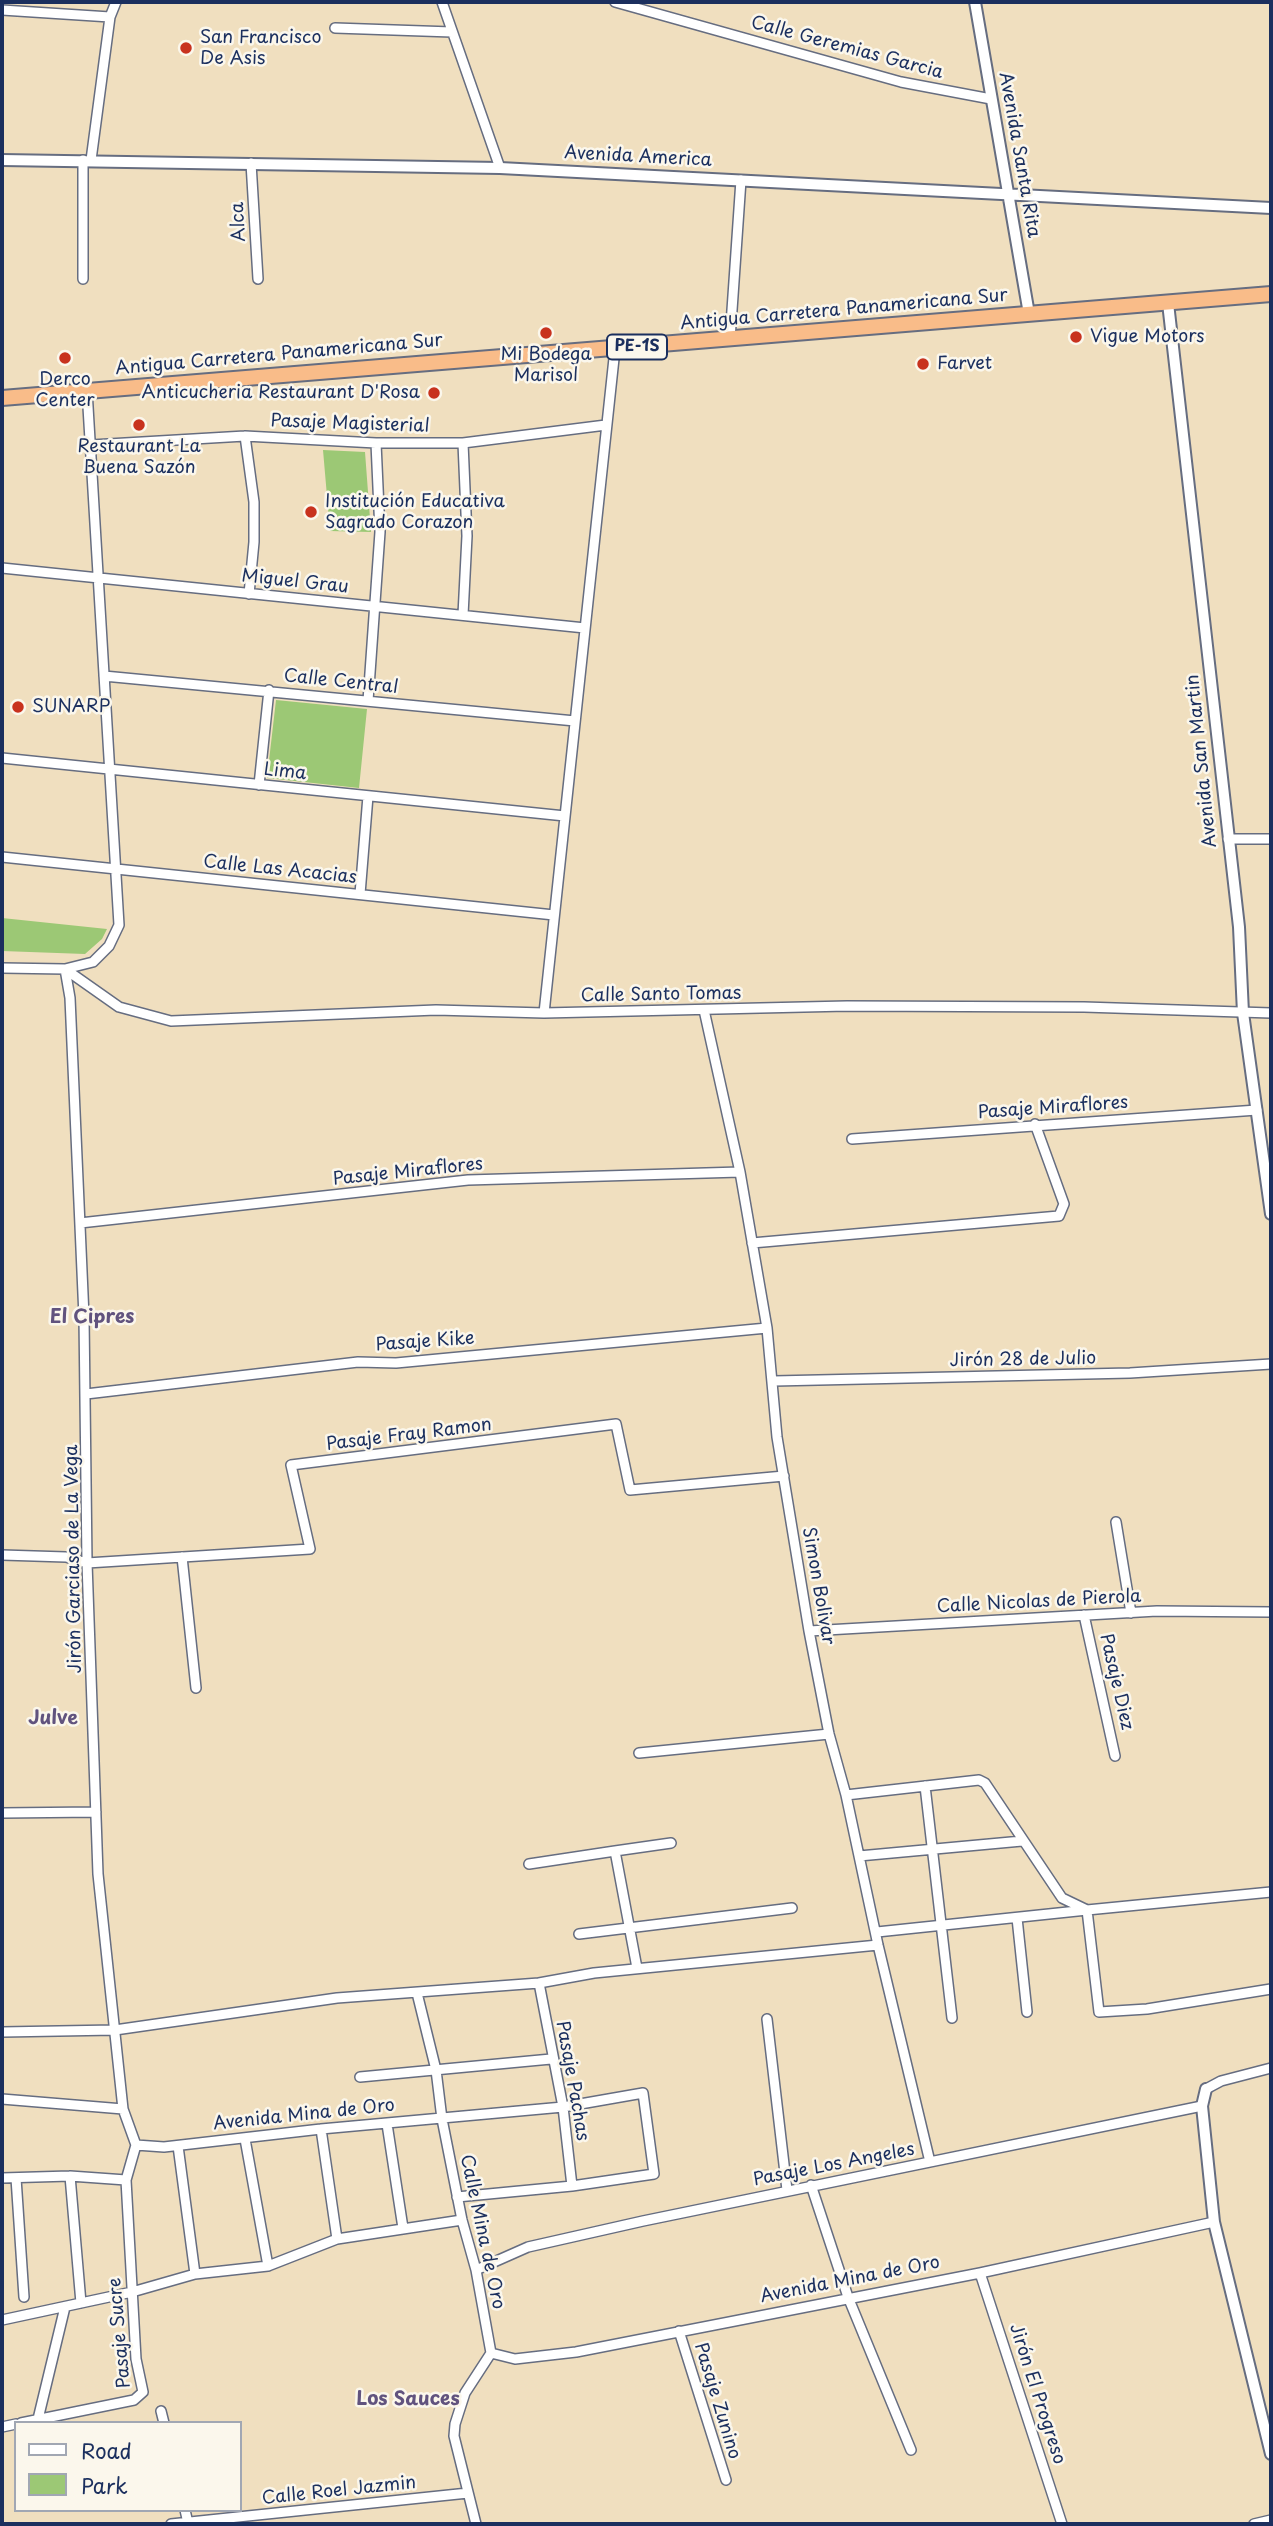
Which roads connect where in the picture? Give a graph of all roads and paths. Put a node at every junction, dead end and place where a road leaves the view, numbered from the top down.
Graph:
1 (116, 2) edge
2 (442, 2) edge
3 (615, 2) edge
4 (975, 2) edge
5 (2, 10) edge
6 (110, 18) junction
7 (335, 28) dead end
8 (452, 32) junction
9 (991, 99) junction
10 (2, 160) edge
11 (87, 160) junction
12 (251, 163) junction
13 (500, 168) junction
14 (741, 180) junction
15 (1010, 192) junction
16 (1271, 208) edge
17 (83, 279) dead end
18 (258, 279) dead end
19 (1271, 294) edge
20 (1168, 303) junction
21 (1029, 314) junction
22 (730, 339) junction
23 (615, 349) junction
24 (87, 390) junction
25 (2, 398) edge
26 (606, 425) junction
27 (245, 436) junction
28 (376, 443) junction
29 (463, 443) junction
30 (91, 445) junction
31 (2, 568) edge
32 (99, 578) junction
33 (249, 594) junction
34 (376, 606) junction
35 (463, 615) junction
36 (585, 628) junction
37 (104, 676) junction
38 (269, 690) junction
39 (368, 701) junction
40 (575, 721) junction
41 (2, 758) edge
42 (109, 770) junction
43 (259, 785) junction
44 (368, 796) junction
45 (565, 816) junction
46 (1228, 839) junction
47 (1271, 839) edge
48 (2, 857) edge
49 (115, 868) junction
50 (359, 894) junction
51 (554, 915) junction
52 (2, 968) edge
53 (65, 970) junction
54 (704, 1010) junction
55 (544, 1013) junction
56 (1243, 1013) junction
57 (1271, 1013) edge
58 (1257, 1110) junction
59 (1035, 1124) junction
60 (852, 1139) dead end
61 (740, 1172) junction
62 (1271, 1214) edge
63 (80, 1223) junction
64 (752, 1244) junction
65 (767, 1328) junction
66 (1271, 1364) edge
67 (774, 1381) junction
68 (86, 1394) junction
69 (783, 1476) junction
70 (1116, 1522) dead end
71 (2, 1555) edge
72 (182, 1557) junction
73 (88, 1563) junction
74 (1271, 1612) edge
75 (1130, 1613) junction
76 (1084, 1615) junction
77 (808, 1631) junction
78 (196, 1688) dead end
79 (829, 1734) junction
80 (639, 1753) dead end
81 (1115, 1756) dead end
82 (925, 1786) junction
83 (846, 1795) junction
84 (96, 1812) junction
85 (2, 1813) edge
86 (1022, 1841) junction
87 (671, 1843) dead end
88 (932, 1848) junction
89 (615, 1851) junction
90 (859, 1856) junction
91 (528, 1864) dead end
92 (1271, 1892) edge
93 (792, 1908) dead end
94 (1087, 1910) junction
95 (1017, 1918) junction
96 (943, 1925) junction
97 (629, 1927) junction
98 (877, 1932) junction
99 (579, 1934) dead end
100 (878, 1945) junction
101 (637, 1968) junction
102 (539, 1983) junction
103 (1271, 1989) edge
104 (417, 1993) junction
105 (1027, 2012) dead end
106 (952, 2018) dead end
107 (767, 2019) dead end
108 (115, 2031) junction
109 (2, 2032) edge
110 (551, 2059) junction
111 (1271, 2068) edge
112 (436, 2070) junction
113 (360, 2077) dead end
114 (1206, 2089) joint
115 (2, 2099) edge
116 (1202, 2106) junction
117 (563, 2108) junction
118 (123, 2109) junction
119 (442, 2119) junction
120 (387, 2124) junction
121 (321, 2129) junction
122 (245, 2139) junction
123 (136, 2145) junction
124 (178, 2146) junction
125 (930, 2162) junction
126 (70, 2176) junction
127 (2, 2178) edge
128 (16, 2178) junction
129 (126, 2180) junction
130 (811, 2185) junction
131 (572, 2186) junction
132 (787, 2190) junction
133 (457, 2197) junction
134 (462, 2220) junction
135 (1214, 2222) junction
136 (403, 2228) junction
137 (337, 2239) junction
138 (268, 2266) junction
139 (476, 2270) junction
140 (980, 2273) junction
141 (195, 2274) junction
142 (132, 2292) junction
143 (24, 2297) dead end
144 (848, 2297) junction
145 (81, 2303) junction
146 (65, 2307) junction
147 (2, 2320) edge
148 (679, 2331) junction
149 (491, 2353) junction
150 (161, 2411) dead end
151 (38, 2419) junction
152 (30, 2421) edge
153 (164, 2421) edge
154 (911, 2450) dead end
155 (1271, 2454) edge
156 (726, 2480) dead end
157 (468, 2493) junction
158 (1271, 2520) edge
159 (188, 2523) edge
160 (171, 2524) edge
161 (476, 2524) edge
162 (1062, 2524) edge
163 (1254, 2524) edge

1 - 6 street
2 - 8 street
3 - 9 street, Calle Geremias Garcia
4 - 9 street, Avenida Santa Rita
5 - 6 street
6 - 11 street
7 - 8 street
8 - 13 street
9 - 15 street, Avenida Santa Rita
10 - 11 street, Avenida America
11 - 12 street, Avenida America
11 - 17 street
12 - 13 street, Avenida America
12 - 18 street, Alca
13 - 14 street, Avenida America
14 - 15 street, Avenida America
14 - 22 street
15 - 16 street, Avenida America
15 - 21 street, Avenida Santa Rita
19 - 20 highway, Antigua Carretera Panamericana Sur / PE-1S
20 - 21 highway, Antigua Carretera Panamericana Sur / PE-1S
20 - 46 street, Avenida San Martin
21 - 22 highway, Antigua Carretera Panamericana Sur / PE-1S
22 - 23 highway, Antigua Carretera Panamericana Sur / PE-1S
23 - 24 highway, Antigua Carretera Panamericana Sur / PE-1S
23 - 26 street
24 - 25 highway, Antigua Carretera Panamericana Sur / PE-1S
24 - 30 street
26 - 29 street, Pasaje Magisterial
26 - 36 street
27 - 28 street, Pasaje Magisterial
27 - 30 street, Pasaje Magisterial
27 - 33 street
28 - 29 street, Pasaje Magisterial
28 - 34 street
29 - 35 street
30 - 32 street
31 - 32 street, Miguel Grau
32 - 33 street, Miguel Grau
32 - 37 street
33 - 34 street, Miguel Grau
34 - 35 street, Miguel Grau
34 - 39 street
35 - 36 street, Miguel Grau
36 - 40 street
37 - 38 street, Calle Central
37 - 42 street
38 - 39 street, Calle Central
38 - 43 street
39 - 40 street, Calle Central
40 - 45 street
41 - 42 street, Lima
42 - 43 street, Lima
42 - 49 street
43 - 44 street, Lima
44 - 45 street, Lima
44 - 50 street
45 - 51 street
46 - 47 street
46 - 56 street, Avenida San Martin
48 - 49 street, Calle Las Acacias
49 - 50 street, Calle Las Acacias
49 - 53 street
50 - 51 street, Calle Las Acacias
51 - 55 street
52 - 53 street
53 - 55 street, Calle Santo Tomas
53 - 63 street, Jirón Garciaso de La Vega
54 - 55 street, Calle Santo Tomas
54 - 56 street, Calle Santo Tomas
54 - 61 street, Simon Bolivar
56 - 57 street, Calle Santo Tomas
56 - 58 street, Avenida San Martin
58 - 59 street, Pasaje Miraflores
58 - 62 street, Avenida San Martin
59 - 60 street, Pasaje Miraflores
59 - 64 street
61 - 63 street, Pasaje Miraflores
61 - 64 street, Simon Bolivar
63 - 68 street, Jirón Garciaso de La Vega
64 - 65 street, Simon Bolivar
65 - 67 street, Simon Bolivar
65 - 68 street, Pasaje Kike
66 - 67 street, Jirón 28 de Julio
67 - 69 street, Simon Bolivar
68 - 73 street, Jirón Garciaso de La Vega
69 - 72 street, Pasaje Fray Ramon
69 - 77 street, Simon Bolivar
70 - 75 street
71 - 73 street, Pasaje Fray Ramon
72 - 73 street, Pasaje Fray Ramon
72 - 78 street
73 - 84 street, Jirón Garciaso de La Vega
74 - 75 street, Calle Nicolas de Pierola
75 - 76 street, Calle Nicolas de Pierola
76 - 77 street, Calle Nicolas de Pierola
76 - 81 street, Pasaje Diez
77 - 79 street, Simon Bolivar
79 - 80 street
79 - 83 street, Simon Bolivar
82 - 83 street
82 - 86 street
82 - 88 street
83 - 90 street, Simon Bolivar
84 - 85 street
84 - 108 street, Jirón Garciaso de La Vega
86 - 88 street
86 - 94 street
87 - 89 street
88 - 90 street
88 - 96 street
89 - 91 street
89 - 97 street
90 - 98 street, Simon Bolivar
92 - 94 street
93 - 97 street
94 - 95 street
94 - 103 street
95 - 96 street
95 - 105 street
96 - 98 street
96 - 106 street
97 - 99 street
97 - 101 street
98 - 100 street, Simon Bolivar
100 - 101 street
100 - 125 street, Simon Bolivar
101 - 102 street
102 - 104 street
102 - 110 street, Pasaje Pachas
104 - 108 street
104 - 112 street, Calle Mina de Oro
107 - 132 street
108 - 109 street
108 - 118 street, Jirón Garciaso de La Vega
110 - 112 street
110 - 117 street, Pasaje Pachas
111 - 114 street
112 - 113 street
112 - 119 street, Calle Mina de Oro
114 - 116 street
115 - 118 street
116 - 125 street, Pasaje Los Angeles
116 - 135 street
117 - 119 street, Avenida Mina de Oro
117 - 131 street, Pasaje Pachas
117 - 131 street, Avenida Mina de Oro
118 - 123 street, Jirón Garciaso de La Vega
119 - 120 street, Avenida Mina de Oro
119 - 133 street, Calle Mina de Oro
120 - 121 street, Avenida Mina de Oro
120 - 136 street
121 - 122 street, Avenida Mina de Oro
121 - 137 street
122 - 124 street, Avenida Mina de Oro
122 - 138 street
123 - 124 street, Avenida Mina de Oro
123 - 129 street, Pasaje Sucre
124 - 141 street
125 - 130 street, Pasaje Los Angeles
126 - 128 street
126 - 129 street
126 - 145 street
127 - 128 street
128 - 143 street
129 - 142 street, Pasaje Sucre
130 - 132 street, Pasaje Los Angeles
130 - 144 street
131 - 133 street
132 - 139 street, Pasaje Los Angeles
133 - 134 street, Calle Mina de Oro
134 - 136 street
134 - 139 street, Calle Mina de Oro
135 - 140 street, Avenida Mina de Oro
135 - 155 street
136 - 137 street
137 - 138 street
138 - 141 street
139 - 149 street, Calle Mina de Oro
140 - 144 street, Avenida Mina de Oro
140 - 162 street, Jirón El Progreso
141 - 142 street
142 - 145 street
142 - 151 street, Pasaje Sucre
144 - 148 street, Avenida Mina de Oro
144 - 154 street
145 - 146 street
146 - 147 street
146 - 151 street
148 - 149 street, Avenida Mina de Oro
148 - 156 street, Pasaje Zunino
149 - 157 street
150 - 153 street
151 - 152 street, Pasaje Sucre
157 - 159 street, Calle Roel Jazmin
157 - 161 street
158 - 163 street
159 - 160 street, Calle Roel Jazmin

